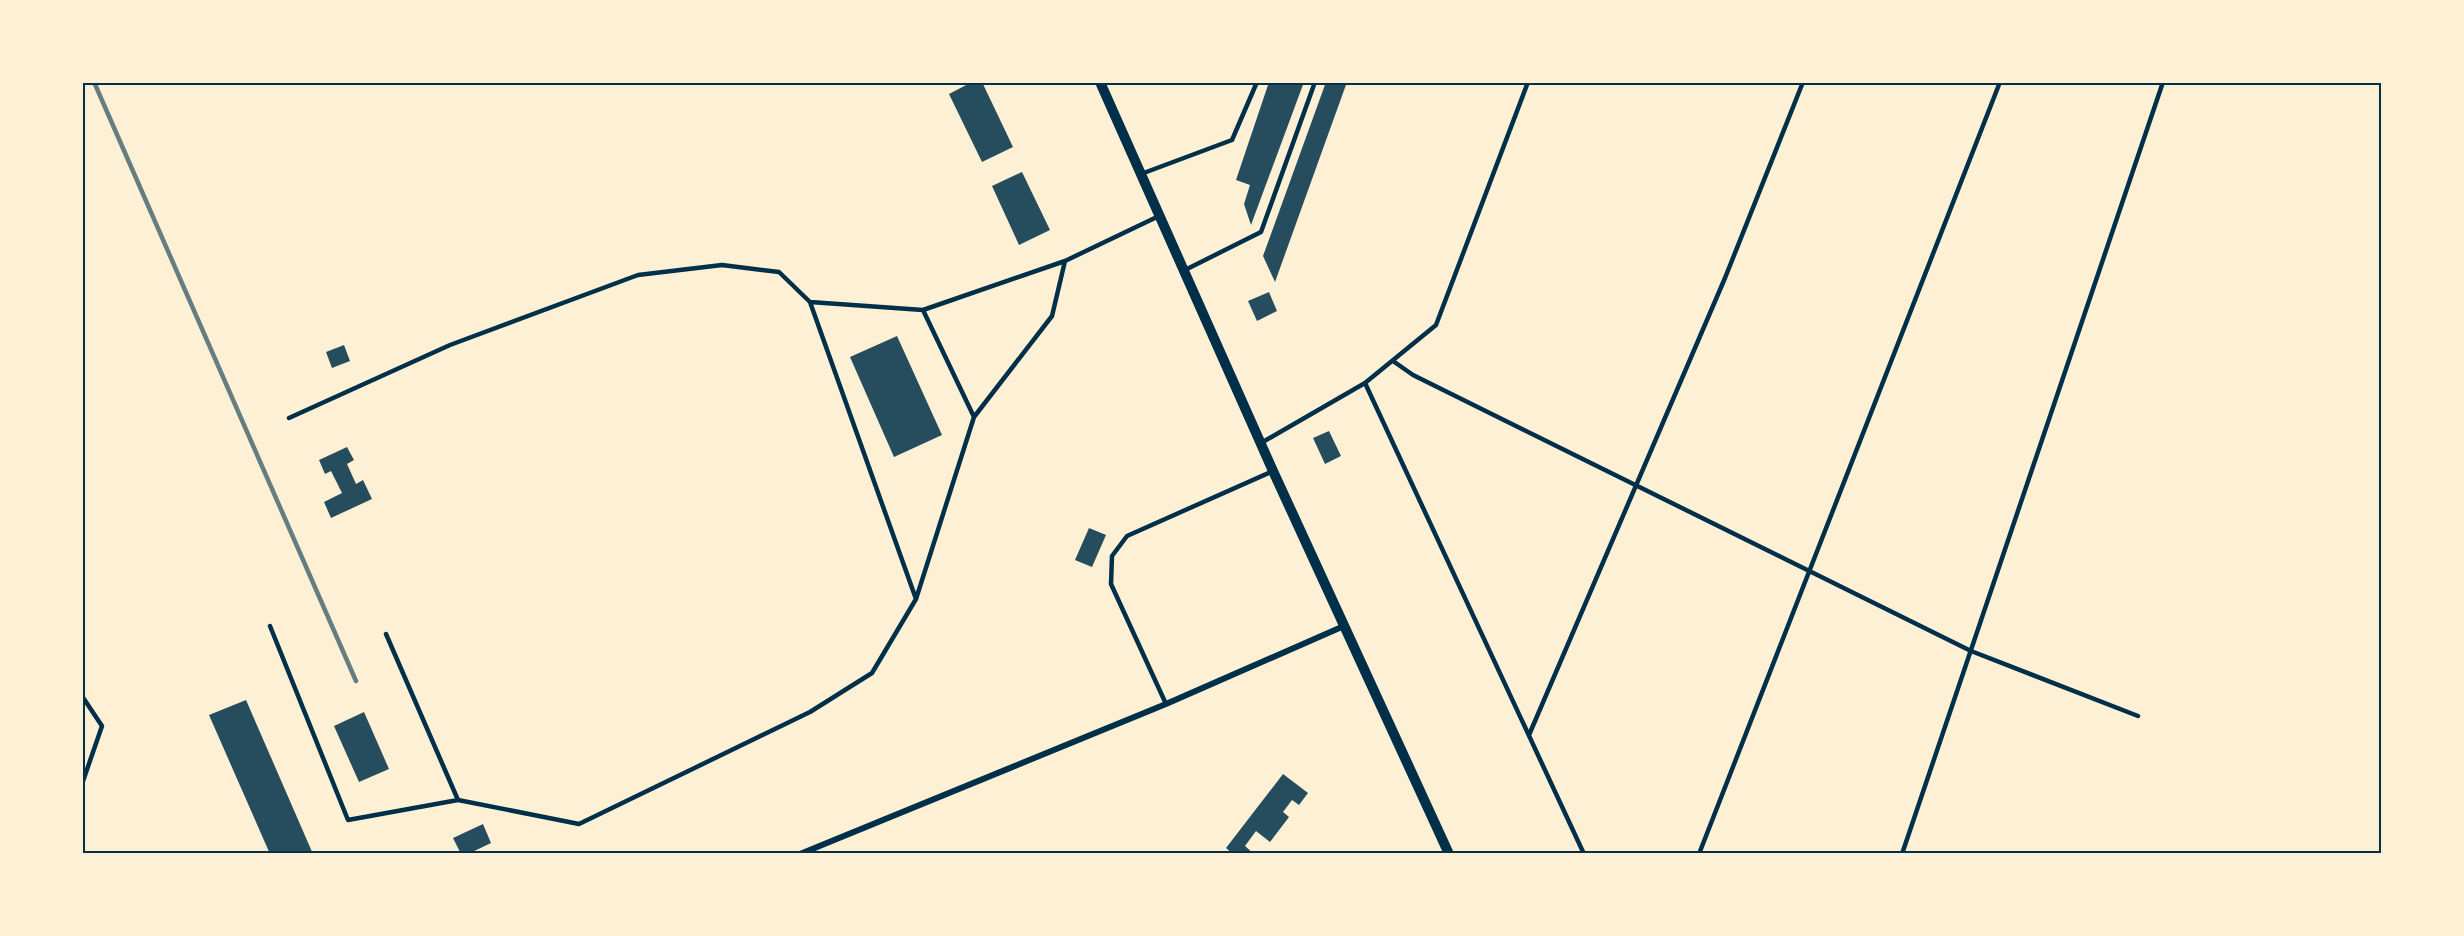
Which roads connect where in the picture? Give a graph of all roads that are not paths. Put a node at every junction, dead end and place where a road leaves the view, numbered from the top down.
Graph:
1 (1100, 82) edge
2 (1257, 82) edge
3 (1315, 82) edge
4 (1528, 82) edge
5 (1803, 82) edge
6 (2000, 82) edge
7 (2163, 82) edge
8 (1141, 174) junction
9 (1159, 216) junction
10 (1065, 261) junction
11 (1184, 270) junction
12 (810, 303) junction
13 (923, 310) junction
14 (1393, 361) junction
15 (1365, 383) junction
16 (974, 417) junction
17 (289, 418) dead end
18 (1261, 443) junction
19 (1273, 471) junction
20 (1636, 486) junction
21 (1809, 572) junction
22 (916, 599) junction
23 (270, 626) dead end
24 (1344, 626) junction
25 (386, 634) dead end
26 (1971, 651) junction
27 (82, 696) edge
28 (1166, 704) junction
29 (2138, 717) dead end
30 (1529, 735) junction
31 (82, 784) edge
32 (458, 800) junction
33 (800, 854) edge
34 (1449, 854) edge
35 (1584, 854) edge
36 (1699, 854) edge
37 (1902, 854) edge

1 - 8 street
2 - 8 lane
3 - 11 lane
4 - 14 lane
5 - 20 lane
6 - 21 lane
7 - 26 lane
8 - 9 street
9 - 10 lane
9 - 11 street
10 - 13 lane
10 - 16 lane
11 - 18 street
12 - 13 lane
12 - 17 lane
12 - 22 lane
13 - 16 lane
14 - 15 lane
14 - 20 lane
15 - 18 lane
15 - 30 lane
16 - 22 lane
18 - 19 street
19 - 24 street
19 - 28 lane
20 - 21 lane
20 - 30 lane
21 - 26 lane
21 - 36 lane
22 - 32 lane
23 - 32 lane
24 - 28 street
24 - 34 street
25 - 32 lane
26 - 29 lane
26 - 37 lane
27 - 31 lane
28 - 33 street
30 - 35 lane

